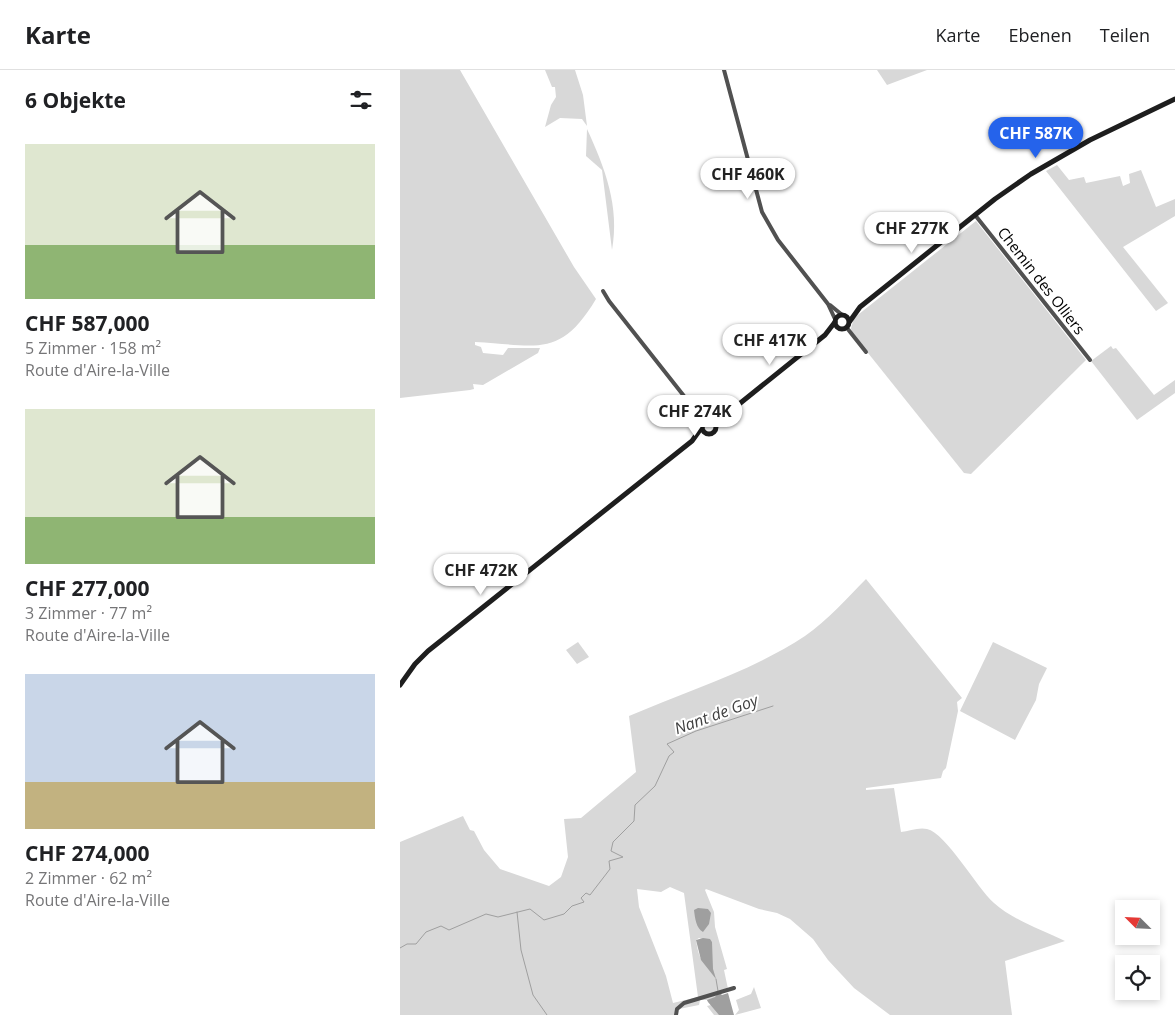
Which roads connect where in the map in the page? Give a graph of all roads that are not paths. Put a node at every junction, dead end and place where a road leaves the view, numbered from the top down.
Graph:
1 (724, 70) edge
2 (1175, 99) edge
3 (975, 215) junction
4 (603, 291) dead end
5 (828, 304) junction
6 (860, 308) junction
7 (843, 314) junction
8 (835, 321) junction
9 (850, 321) junction
10 (844, 328) junction
11 (825, 335) junction
12 (866, 352) dead end
13 (1090, 360) dead end
14 (695, 410) junction
15 (728, 413) junction
16 (710, 420) junction
17 (702, 426) junction
18 (717, 428) junction
19 (709, 434) junction
20 (692, 441) junction
21 (400, 685) edge
22 (734, 988) dead end
23 (676, 1015) edge

1 - 5 street
2 - 3 main road
3 - 6 main road
3 - 13 street, Chemin des Olliers
4 - 14 street
5 - 7 street
5 - 8 street
6 - 7 main road
6 - 9 main road
7 - 8 main road
7 - 9 main road
8 - 10 main road
8 - 11 main road
9 - 10 main road
10 - 11 main road
10 - 12 street
11 - 15 main road
14 - 16 street
14 - 17 street
15 - 16 main road
15 - 18 main road
16 - 17 main road
16 - 18 main road
17 - 19 main road
17 - 20 main road
18 - 19 main road
19 - 20 main road
20 - 21 main road
22 - 23 street

